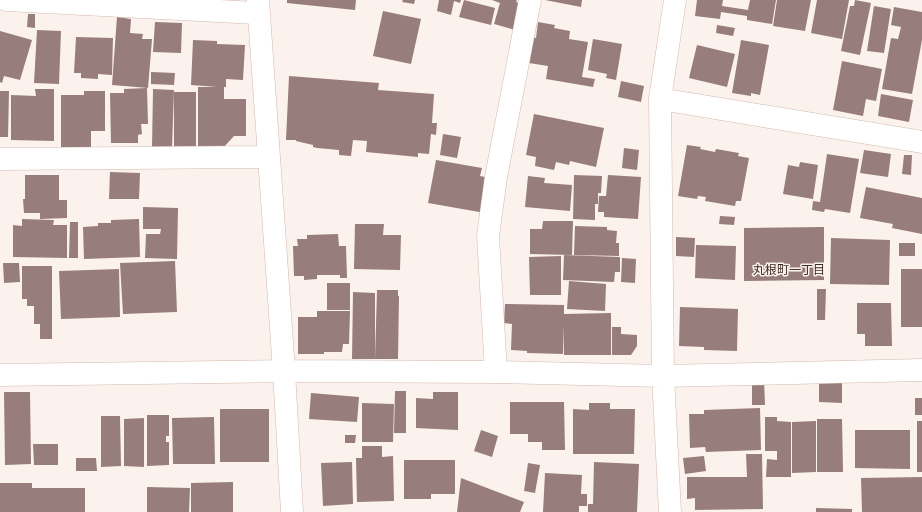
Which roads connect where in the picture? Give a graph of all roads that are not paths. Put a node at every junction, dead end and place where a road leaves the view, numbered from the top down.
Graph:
1 (6, 0) edge
2 (530, 0) edge
3 (675, 0) edge
4 (258, 6) edge
5 (660, 99) junction
6 (922, 142) edge
7 (269, 157) junction
8 (0, 159) edge
9 (922, 370) edge
10 (284, 371) junction
11 (496, 372) junction
12 (0, 375) edge
13 (663, 376) junction
14 (292, 512) edge
15 (670, 512) edge

1 - 4 street
2 - 11 street
3 - 5 street
4 - 7 street
5 - 6 street
5 - 13 street
7 - 8 street
7 - 10 street
9 - 13 street
10 - 11 street
10 - 12 street
10 - 14 street
11 - 13 street
13 - 15 street

